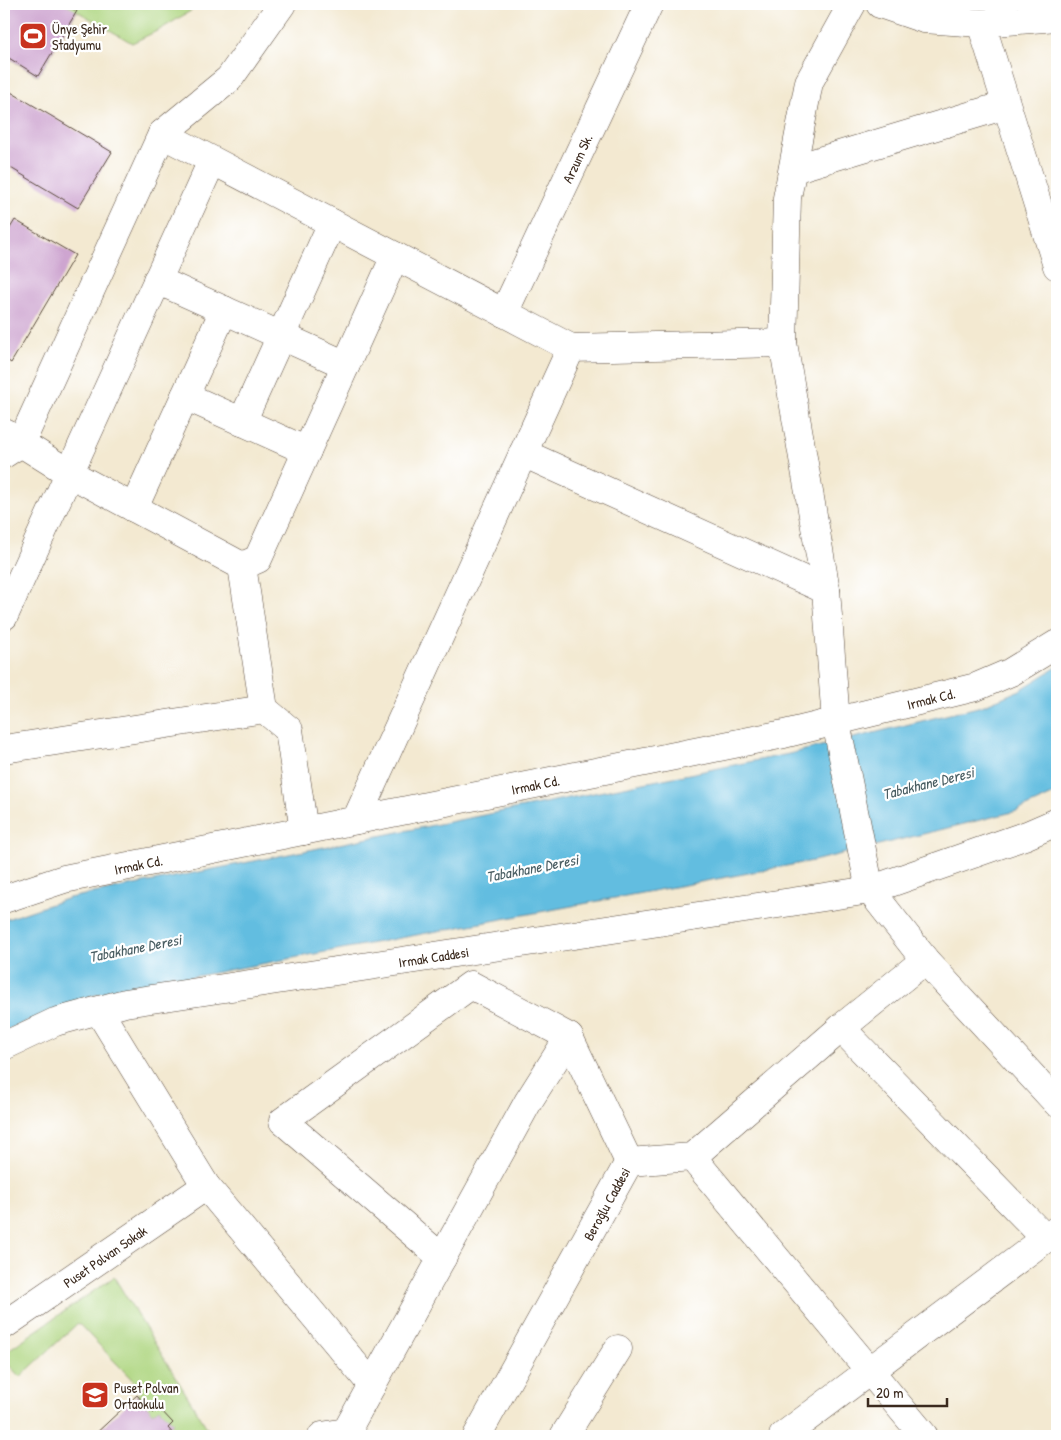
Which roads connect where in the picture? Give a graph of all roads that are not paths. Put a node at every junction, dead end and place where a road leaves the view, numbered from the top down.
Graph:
1 (282, 4) edge
2 (649, 4) edge
3 (852, 4) edge
4 (880, 4) edge
5 (1057, 17) edge
6 (981, 24) junction
7 (1006, 105) junction
8 (162, 134) junction
9 (212, 161) junction
10 (793, 169) junction
11 (332, 223) junction
12 (1055, 250) edge
13 (395, 256) junction
14 (157, 280) junction
15 (224, 310) junction
16 (504, 313) junction
17 (281, 336) junction
18 (783, 344) junction
19 (571, 348) junction
20 (346, 364) junction
21 (185, 396) junction
22 (242, 422) junction
23 (9, 443) edge
24 (307, 451) junction
25 (523, 453) junction
26 (69, 473) junction
27 (134, 508) junction
28 (242, 566) junction
29 (826, 590) junction
30 (4, 616) edge
31 (1057, 644) edge
32 (264, 709) junction
33 (838, 729) junction
34 (4, 749) edge
35 (356, 820) junction
36 (1057, 822) edge
37 (304, 831) junction
38 (869, 880) junction
39 (4, 899) edge
40 (925, 960) junction
41 (99, 1011) junction
42 (841, 1028) junction
43 (569, 1037) junction
44 (4, 1046) edge
45 (1057, 1103) edge
46 (692, 1158) junction
47 (629, 1162) junction
48 (206, 1186) junction
49 (1052, 1235) edge
50 (442, 1258) junction
51 (4, 1325) edge
52 (618, 1349) dead end
53 (870, 1370) junction
54 (372, 1385) junction
55 (340, 1435) edge
56 (477, 1436) edge
57 (564, 1436) edge
58 (783, 1436) edge
59 (924, 1436) edge

1 - 8 street
2 - 16 street, Arzum Sk.
3 - 10 street
4 - 6 street
5 - 6 street
6 - 7 street
7 - 10 street
7 - 12 street
8 - 9 street
8 - 23 street
9 - 11 street
9 - 14 street
10 - 18 street
11 - 13 street
11 - 17 street
13 - 16 street
13 - 20 street
14 - 15 street
14 - 26 street
15 - 17 street
15 - 21 street
16 - 19 street
17 - 20 street
17 - 22 street
18 - 19 street
18 - 29 street
19 - 25 street
20 - 24 street
21 - 22 street
21 - 27 street
22 - 24 street
23 - 26 street
24 - 28 street
25 - 29 street
25 - 35 street
26 - 27 street
26 - 30 street
27 - 28 street
28 - 32 street
29 - 33 street
31 - 33 street, Irmak Cd.
32 - 34 street
32 - 37 street
33 - 35 street, Irmak Cd.
33 - 38 street
35 - 37 street, Irmak Cd.
36 - 38 street
37 - 39 street, Irmak Cd.
38 - 40 street
38 - 41 street, Irmak Caddesi
40 - 42 street
40 - 45 street
41 - 44 street, Irmak Caddesi
41 - 48 street
42 - 46 street
42 - 49 street
43 - 47 street
43 - 50 street
43 - 50 street
46 - 47 street, Beroğlu Caddesi
46 - 53 street
47 - 56 street, Beroğlu Caddesi
48 - 51 street, Puset Polvan Sokak
48 - 54 street
49 - 53 street
50 - 54 street
52 - 57 street
53 - 58 street
53 - 59 street
54 - 55 street

